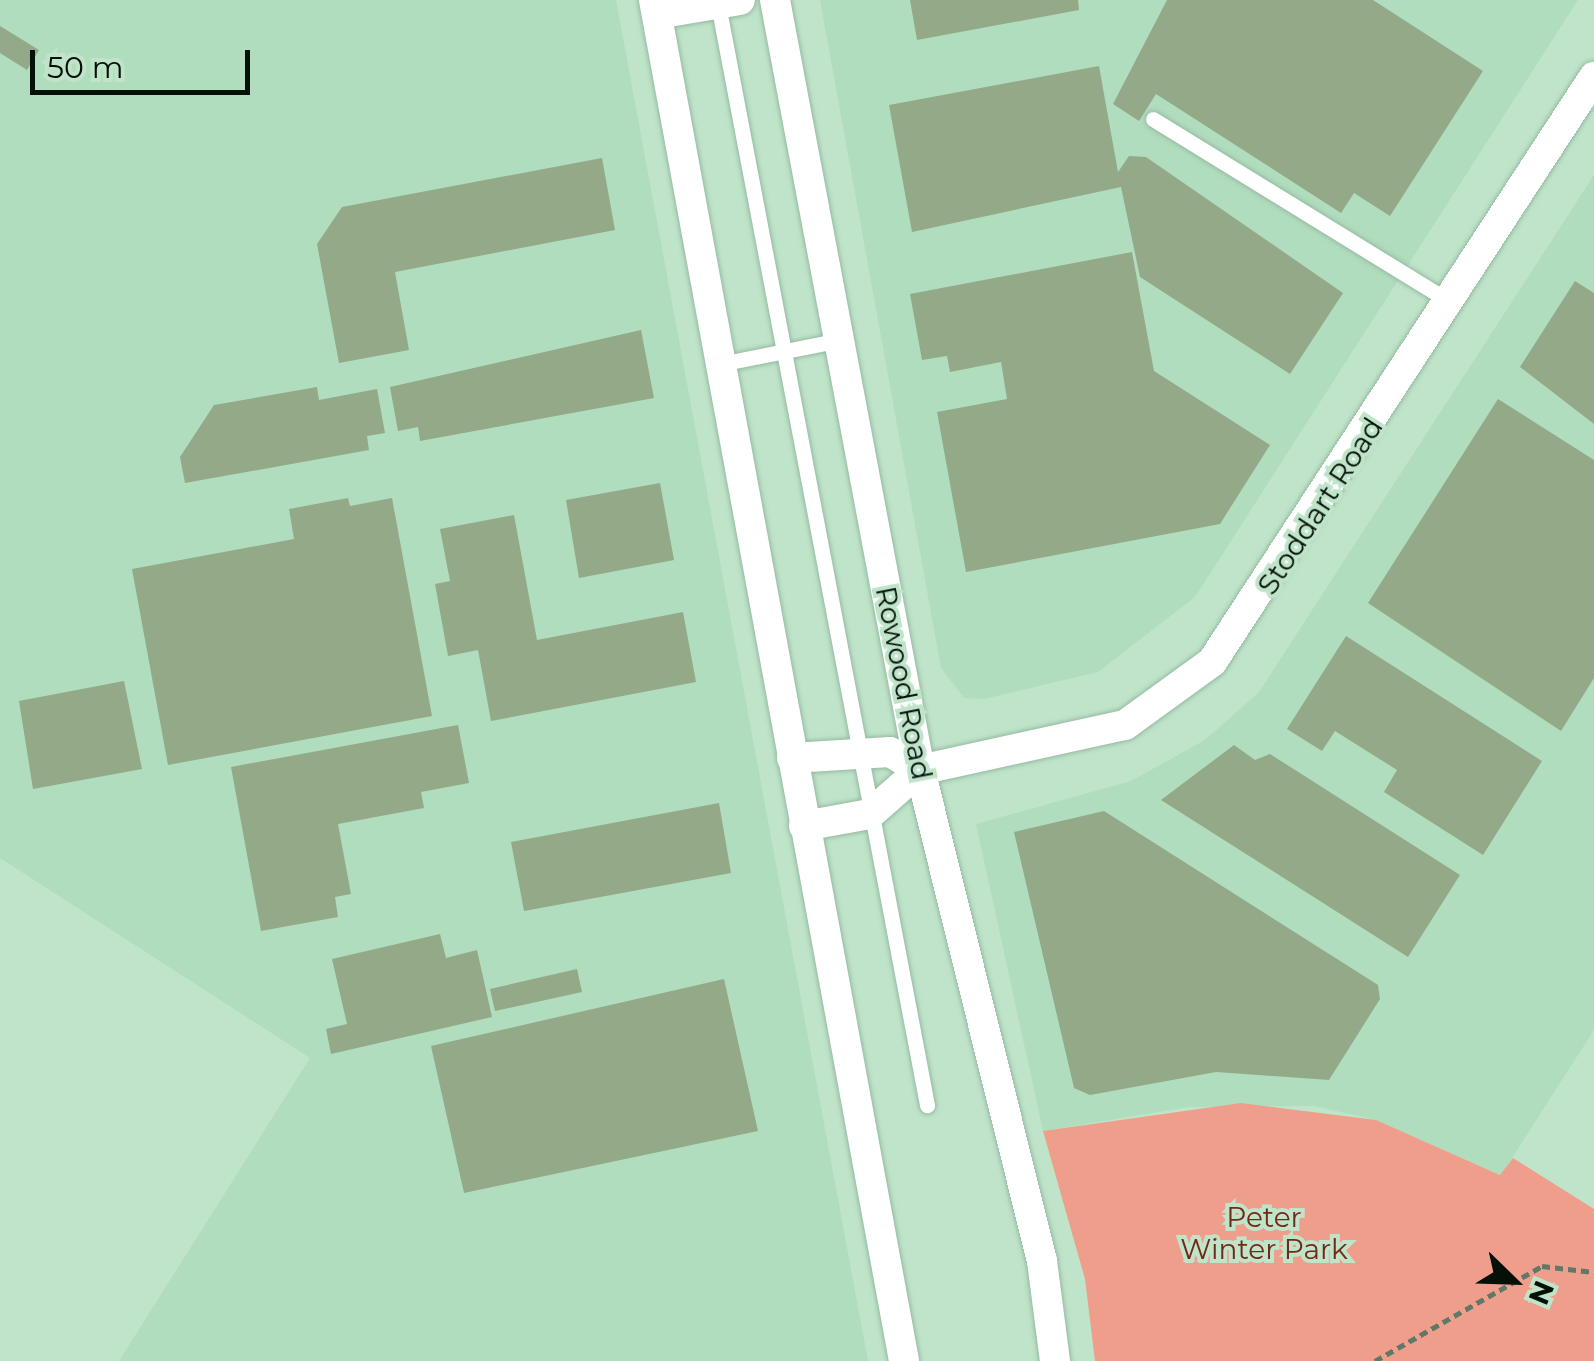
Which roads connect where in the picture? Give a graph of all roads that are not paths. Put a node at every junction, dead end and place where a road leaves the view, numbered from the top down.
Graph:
1 (775, 0) edge
2 (729, 2) edge
3 (655, 7) edge
4 (1594, 77) edge
5 (1153, 118) dead end
6 (1450, 302) junction
7 (840, 340) junction
8 (782, 351) junction
9 (720, 364) junction
10 (856, 749) junction
11 (792, 758) junction
12 (920, 770) junction
13 (870, 814) junction
14 (804, 826) junction
15 (926, 1105) dead end
16 (904, 1361) edge
17 (1055, 1361) edge

1 - 7 street, Rowood Road
2 - 3 street
2 - 8 lane
3 - 9 street
4 - 6 street, Stoddart Road
5 - 6 lane
6 - 12 street, Stoddart Road
7 - 8 lane
7 - 12 street, Rowood Road
8 - 9 lane
8 - 10 lane
9 - 11 street
10 - 11 street
10 - 12 street
10 - 13 lane
11 - 14 street
12 - 13 street, Stoddart Road
12 - 17 street, Rowood Road
13 - 14 street
13 - 15 lane
14 - 16 street

